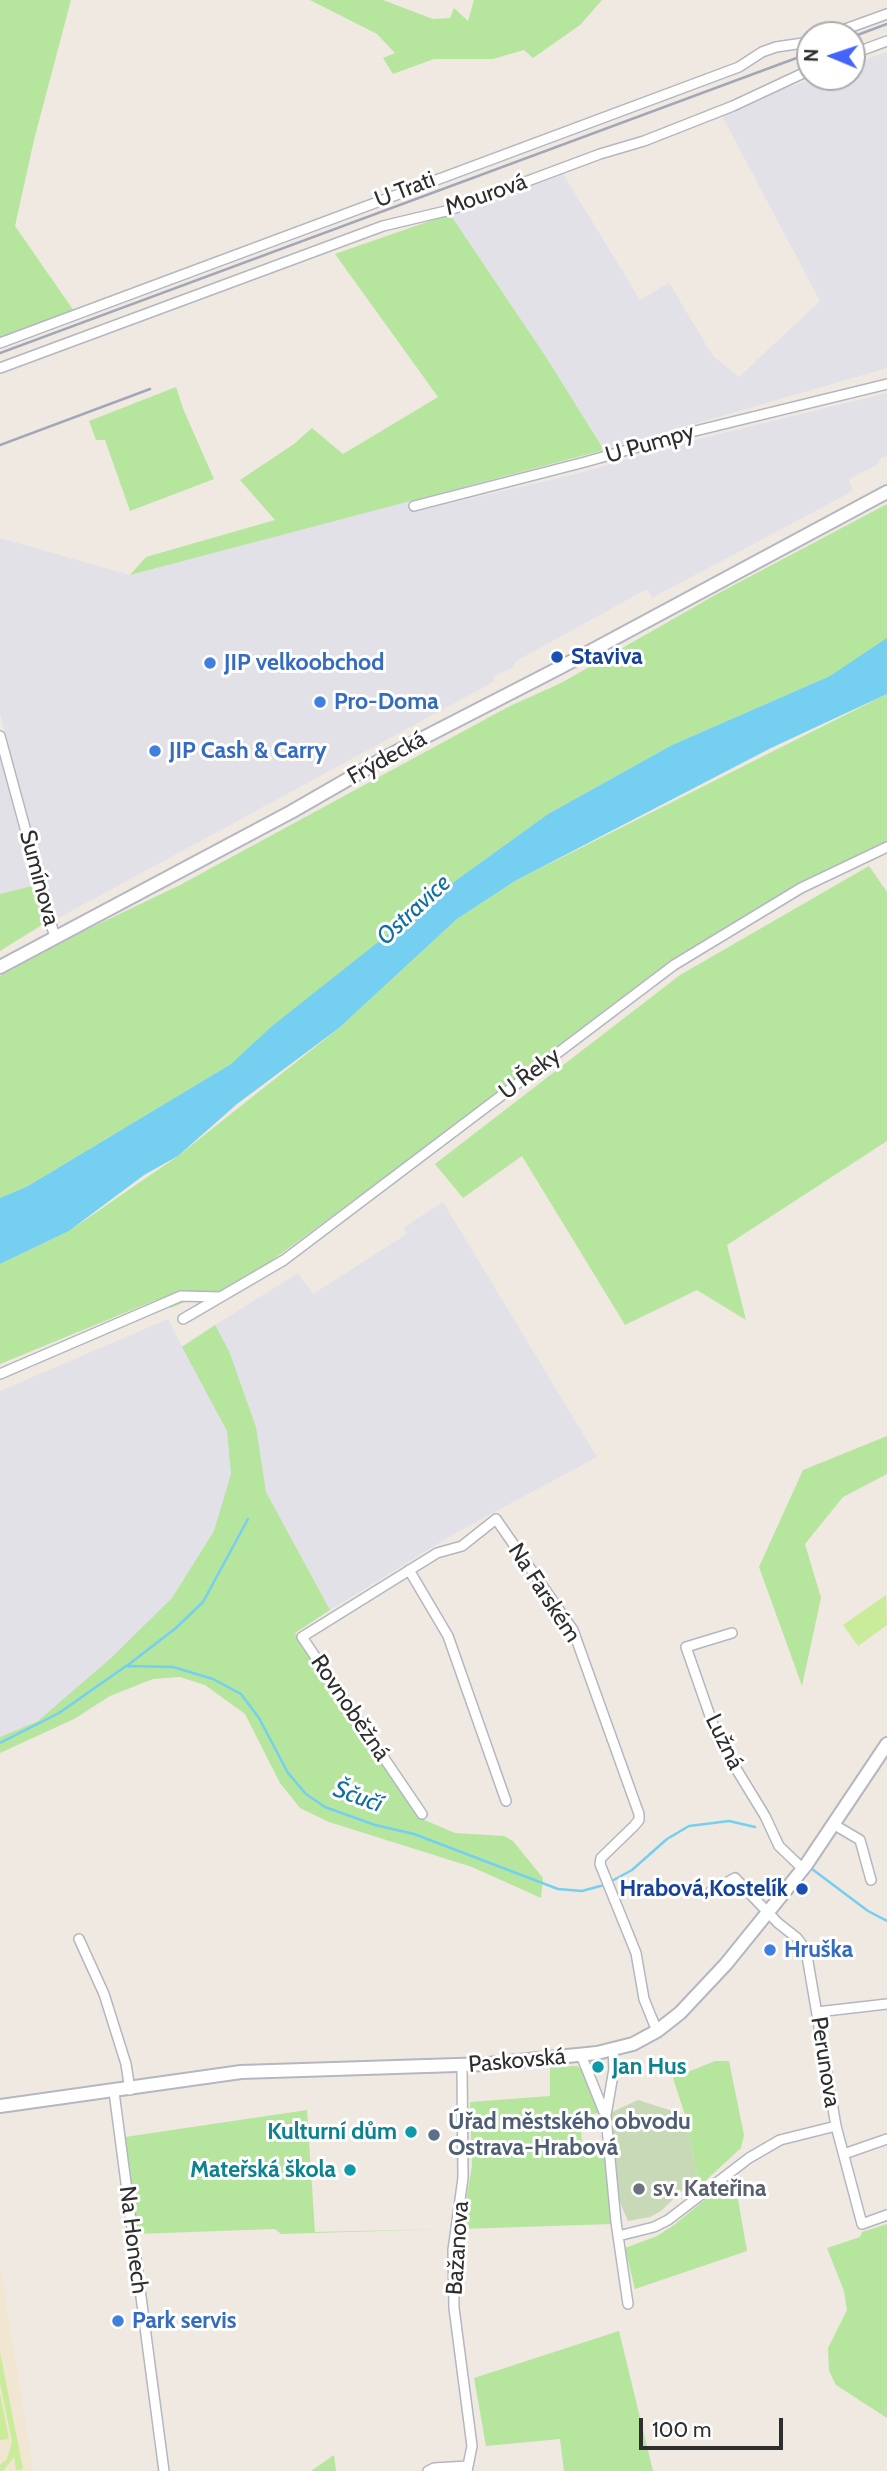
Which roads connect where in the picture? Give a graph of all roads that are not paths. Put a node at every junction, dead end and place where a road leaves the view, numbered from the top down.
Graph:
1 (887, 14) edge
2 (866, 22) edge
3 (887, 41) edge
4 (796, 44) edge
5 (866, 49) edge
6 (796, 77) edge
7 (0, 343) edge
8 (0, 368) edge
9 (887, 384) edge
10 (887, 492) edge
11 (414, 506) dead end
12 (0, 736) edge
13 (887, 847) edge
14 (55, 938) junction
15 (0, 967) edge
16 (222, 1297) junction
17 (183, 1319) dead end
18 (0, 1374) edge
19 (409, 1570) junction
20 (732, 1633) dead end
21 (887, 1744) edge
22 (506, 1801) dead end
23 (422, 1814) dead end
24 (833, 1824) junction
25 (803, 1869) junction
26 (871, 1880) dead end
27 (711, 1891) dead end
28 (768, 1913) junction
29 (79, 1939) dead end
30 (887, 2004) edge
31 (817, 2012) junction
32 (657, 2031) junction
33 (613, 2050) junction
34 (581, 2055) junction
35 (462, 2066) junction
36 (130, 2090) junction
37 (114, 2092) junction
38 (0, 2106) edge
39 (606, 2117) junction
40 (836, 2126) junction
41 (887, 2139) edge
42 (844, 2154) junction
43 (887, 2215) edge
44 (618, 2236) junction
45 (628, 2304) dead end
46 (467, 2468) edge
47 (164, 2471) edge
48 (428, 2471) edge

1 - 2 street
3 - 5 street
4 - 7 street, U Trati
6 - 8 street, Mourová
9 - 11 street, U Pumpy
10 - 14 main road, Frýdecká
12 - 14 street, Sumínova
13 - 16 street, U Řeky
14 - 15 main road, Frýdecká
16 - 17 street, U Řeky
16 - 18 street
19 - 22 street
19 - 23 street, Rovnoběžná
19 - 32 street, Na Farském
20 - 25 street, Lužná
21 - 24 main road, Paskovská
24 - 25 main road, Paskovská
24 - 26 street
25 - 28 main road, Paskovská
27 - 28 street, Perunova
28 - 31 street, Perunova
28 - 32 main road, Paskovská
29 - 36 street
30 - 31 street
31 - 40 street, Perunova
32 - 33 main road, Paskovská
33 - 34 main road, Paskovská
33 - 39 street
34 - 35 main road, Paskovská
34 - 39 street
35 - 36 main road, Paskovská
35 - 46 street, Bažanova
36 - 37 main road, Paskovská
37 - 38 main road, Paskovská
37 - 47 street, Na Honech
39 - 44 street
40 - 42 street, Perunova
40 - 44 street
41 - 42 street
42 - 43 street, Perunova
44 - 45 street
46 - 48 street

